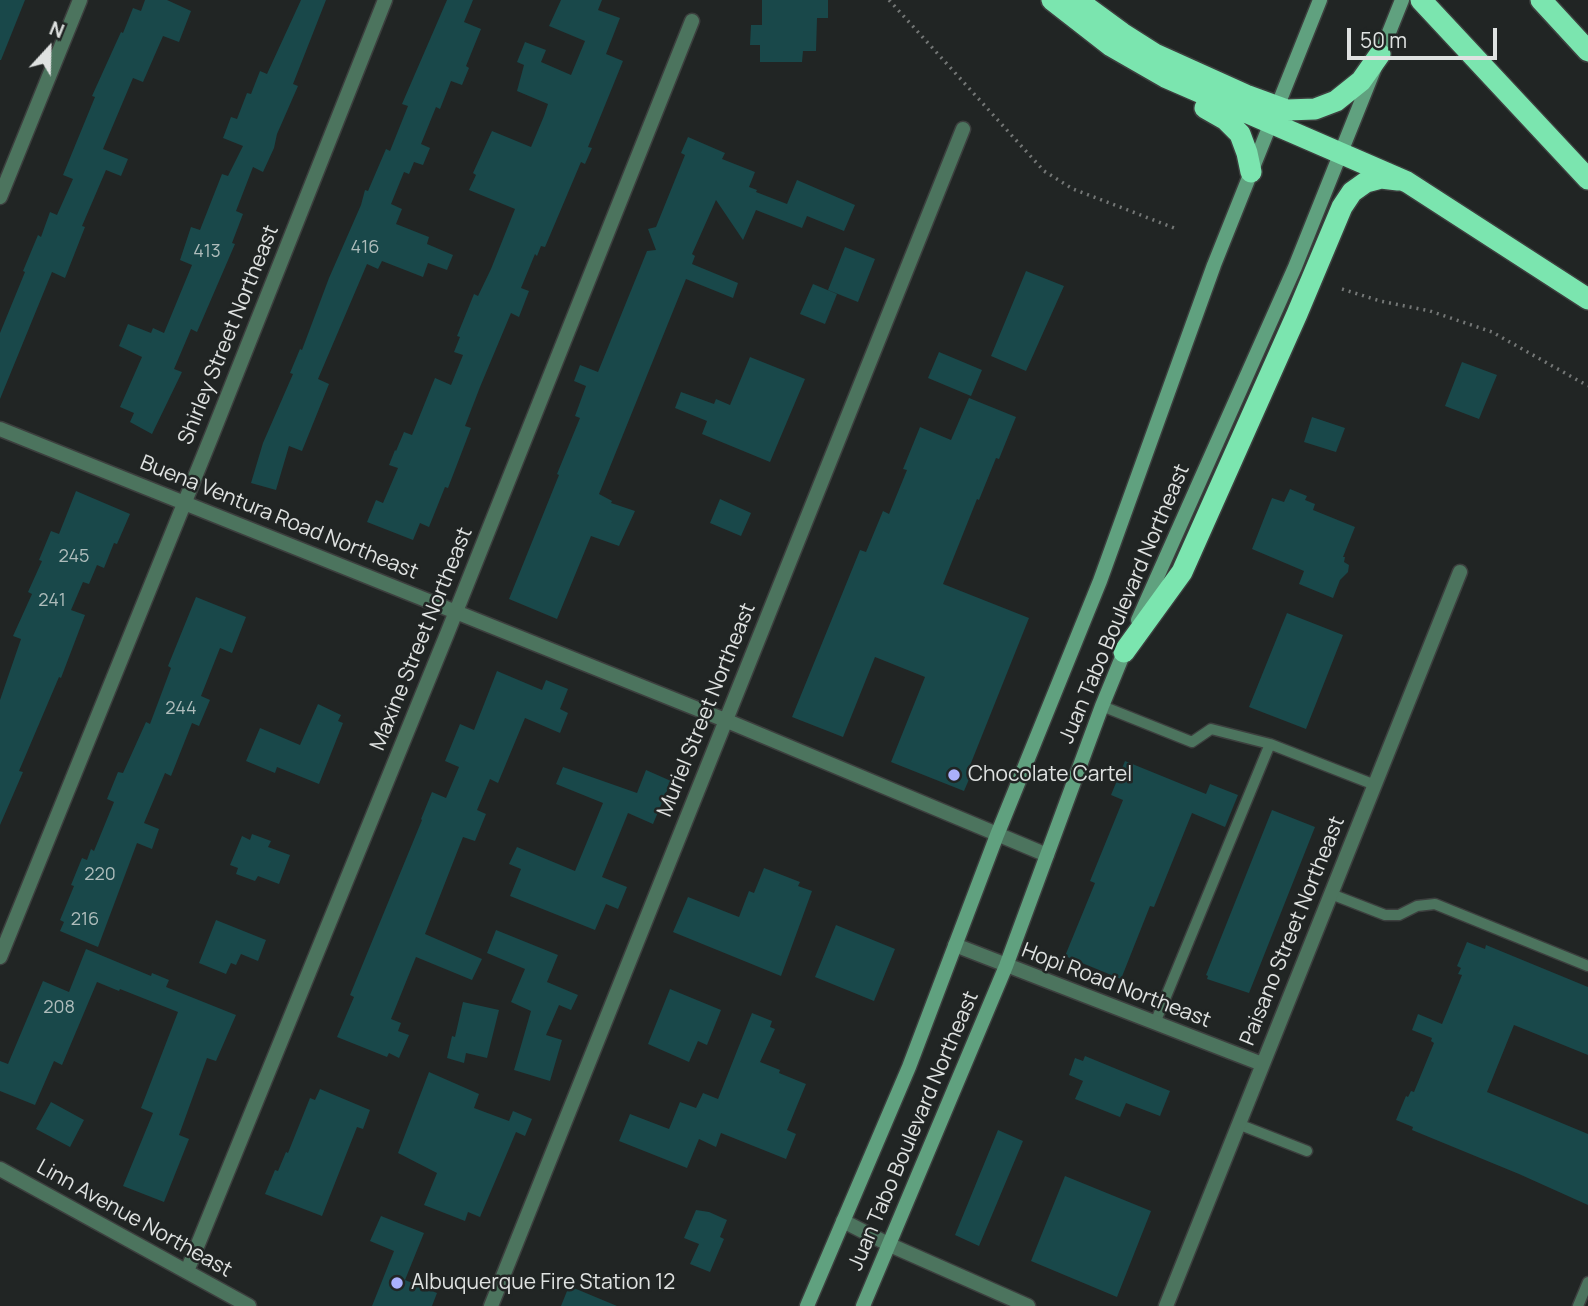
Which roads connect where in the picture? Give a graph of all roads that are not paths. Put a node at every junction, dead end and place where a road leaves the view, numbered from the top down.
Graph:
1 (80, 0) edge
2 (386, 0) edge
3 (1036, 0) edge
4 (1052, 0) edge
5 (1077, 0) edge
6 (1320, 0) edge
7 (1402, 0) edge
8 (1421, 0) edge
9 (1541, 0) edge
10 (692, 21) dead end
11 (1588, 51) edge
12 (1380, 54) junction
13 (1274, 115) junction
14 (963, 129) dead end
15 (1340, 153) junction
16 (1251, 172) junction
17 (1588, 179) edge
18 (1407, 182) junction
19 (0, 197) edge
20 (1588, 299) edge
21 (0, 429) edge
22 (185, 503) junction
23 (1460, 572) dead end
24 (456, 612) junction
25 (1124, 652) junction
26 (1102, 706) junction
27 (725, 720) junction
28 (1270, 744) junction
29 (1375, 785) junction
30 (997, 835) junction
31 (1048, 855) junction
32 (1331, 894) junction
33 (956, 945) junction
34 (0, 957) edge
35 (1006, 966) junction
36 (1588, 966) edge
37 (1155, 1023) junction
38 (1262, 1064) junction
39 (1238, 1124) junction
40 (1307, 1151) dead end
41 (0, 1169) edge
42 (843, 1222) junction
43 (890, 1245) junction
44 (187, 1271) junction
45 (1588, 1282) edge
46 (248, 1306) edge
47 (491, 1306) edge
48 (807, 1306) edge
49 (863, 1306) edge
50 (1028, 1306) edge
51 (1166, 1306) edge
52 (1578, 1306) edge

1 - 19 street
2 - 22 street, Shirley Street Northeast
3 - 16 highway
4 - 13 highway
5 - 13 highway
6 - 13 main road, Juan Tabo Boulevard Northeast
7 - 12 main road, Juan Tabo Boulevard Northeast
8 - 17 highway
9 - 11 highway
10 - 24 street, Maxine Street Northeast
12 - 13 highway
12 - 15 main road, Juan Tabo Boulevard Northeast
13 - 15 highway
13 - 16 main road, Juan Tabo Boulevard Northeast
14 - 27 street, Muriel Street Northeast
15 - 18 highway
15 - 25 main road, Juan Tabo Boulevard Northeast
16 - 30 main road, Juan Tabo Boulevard Northeast
18 - 20 highway
18 - 25 highway
21 - 22 street, Buena Ventura Road Northeast
22 - 24 street, Buena Ventura Road Northeast
22 - 34 street, Shirley Street Northeast
23 - 29 street, Paisano Street Northeast
24 - 27 street, Buena Ventura Road Northeast
24 - 44 street, Maxine Street Northeast
25 - 26 main road, Juan Tabo Boulevard Northeast
26 - 28 lane
26 - 31 main road, Juan Tabo Boulevard Northeast
27 - 30 street, Buena Ventura Road Northeast
27 - 47 street, Muriel Street Northeast
28 - 29 lane
28 - 37 lane
29 - 32 street, Paisano Street Northeast
30 - 31 street, Buena Ventura Road Northeast
30 - 33 main road, Juan Tabo Boulevard Northeast
31 - 35 main road, Juan Tabo Boulevard Northeast
32 - 36 lane
32 - 38 street, Paisano Street Northeast
33 - 35 street, Hopi Road Northeast
33 - 42 main road, Juan Tabo Boulevard Northeast
35 - 37 street, Hopi Road Northeast
35 - 43 main road, Juan Tabo Boulevard Northeast
37 - 38 street, Hopi Road Northeast
38 - 39 street, Paisano Street Northeast
39 - 40 lane
39 - 51 street, Paisano Street Northeast
41 - 44 street, Linn Avenue Northeast
42 - 43 street
42 - 48 main road, Juan Tabo Boulevard Northeast
43 - 49 main road, Juan Tabo Boulevard Northeast
43 - 50 street
44 - 46 street, Linn Avenue Northeast
45 - 52 lane

